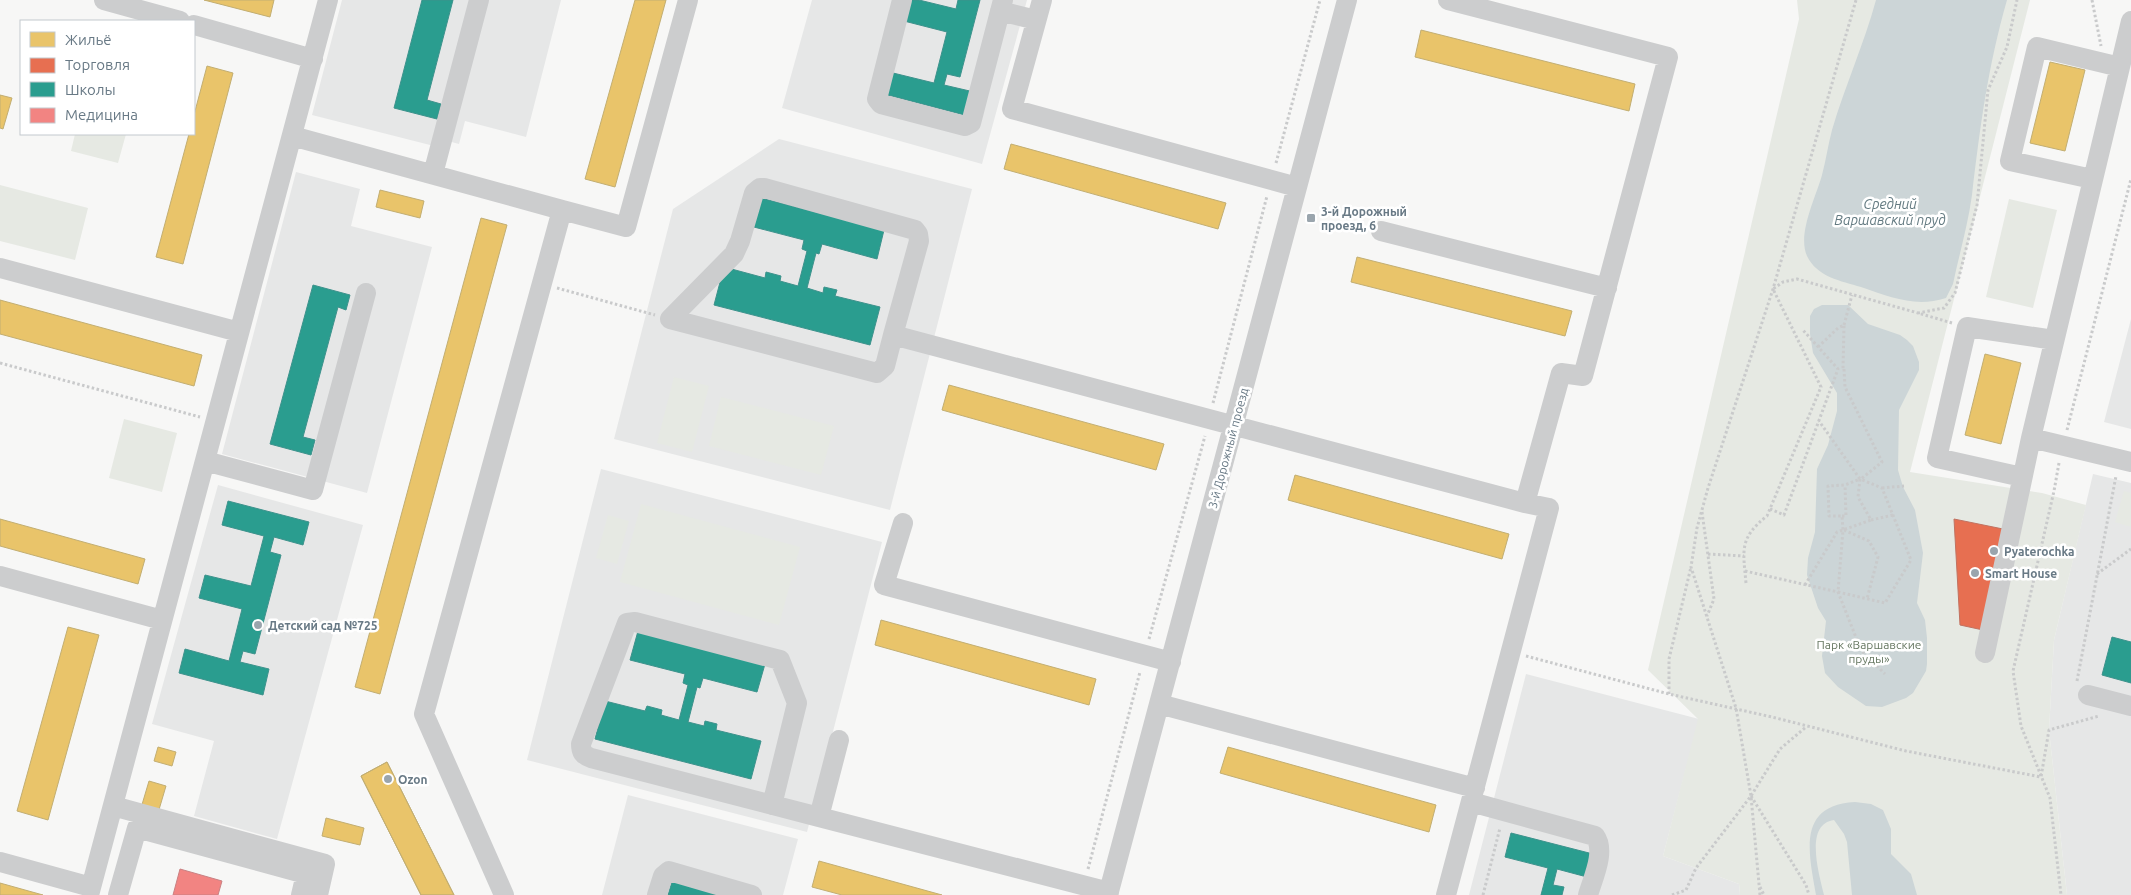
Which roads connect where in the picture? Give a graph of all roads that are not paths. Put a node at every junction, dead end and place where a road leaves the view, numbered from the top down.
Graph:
1 (104, 0) edge
2 (328, 0) edge
3 (479, 0) edge
4 (688, 0) edge
5 (902, 0) edge
6 (1042, 0) edge
7 (1346, 0) edge
8 (1448, 0) edge
9 (1001, 5) edge
10 (176, 20) edge
11 (1036, 20) junction
12 (2131, 21) edge
13 (195, 25) edge
14 (313, 59) junction
15 (2112, 65) junction
16 (2122, 91) edge
17 (292, 136) junction
18 (433, 174) junction
19 (2092, 179) junction
20 (1297, 187) junction
21 (562, 210) junction
22 (1381, 231) dead end
23 (0, 268) edge
24 (1607, 288) junction
25 (366, 294) dead end
26 (239, 332) junction
27 (893, 335) junction
28 (2054, 340) junction
29 (1233, 426) junction
30 (2031, 438) junction
31 (205, 461) junction
32 (2125, 461) edge
33 (2022, 477) junction
34 (1525, 503) junction
35 (903, 523) dead end
36 (0, 576) edge
37 (162, 620) junction
38 (1985, 654) dead end
39 (1170, 662) junction
40 (2088, 695) road end
41 (1159, 704) junction
42 (2131, 706) edge
43 (839, 740) dead end
44 (1473, 795) junction
45 (772, 805) junction
46 (113, 806) junction
47 (819, 817) junction
48 (0, 862) edge
49 (92, 884) edge
50 (120, 887) edge
51 (1109, 893) edge
52 (301, 895) edge
53 (318, 895) edge
54 (504, 895) edge
55 (657, 895) edge
56 (752, 895) edge
57 (1446, 895) edge
58 (1588, 895) edge

1 - 10 street
2 - 14 street
3 - 18 street
4 - 21 street
5 - 9 street
6 - 11 street
7 - 20 street, 3-й Дорожный проезд
8 - 24 street
9 - 11 street
11 - 20 street
12 - 15 street
13 - 14 street
14 - 17 street
15 - 16 street
15 - 19 street
16 - 19 street
17 - 18 street
17 - 26 street
18 - 21 street
19 - 28 street
20 - 29 street, 3-й Дорожный проезд
21 - 54 street
22 - 24 street
23 - 26 street
24 - 34 street
25 - 31 street
26 - 31 street
27 - 27 street
27 - 29 street
28 - 30 street
28 - 33 street
29 - 34 street
29 - 39 street, 3-й Дорожный проезд
30 - 32 street
30 - 33 street
31 - 37 street
33 - 38 street
34 - 44 street
35 - 39 street
36 - 37 street
37 - 46 street
39 - 41 street, 3-й Дорожный проезд
40 - 42 street
41 - 44 street
41 - 51 street, 3-й Дорожный проезд
43 - 47 street
44 - 57 street
44 - 58 street
45 - 45 street
45 - 47 street
46 - 49 street
46 - 53 street
47 - 51 street
48 - 49 street
49 - 50 street
50 - 52 street
55 - 56 street

